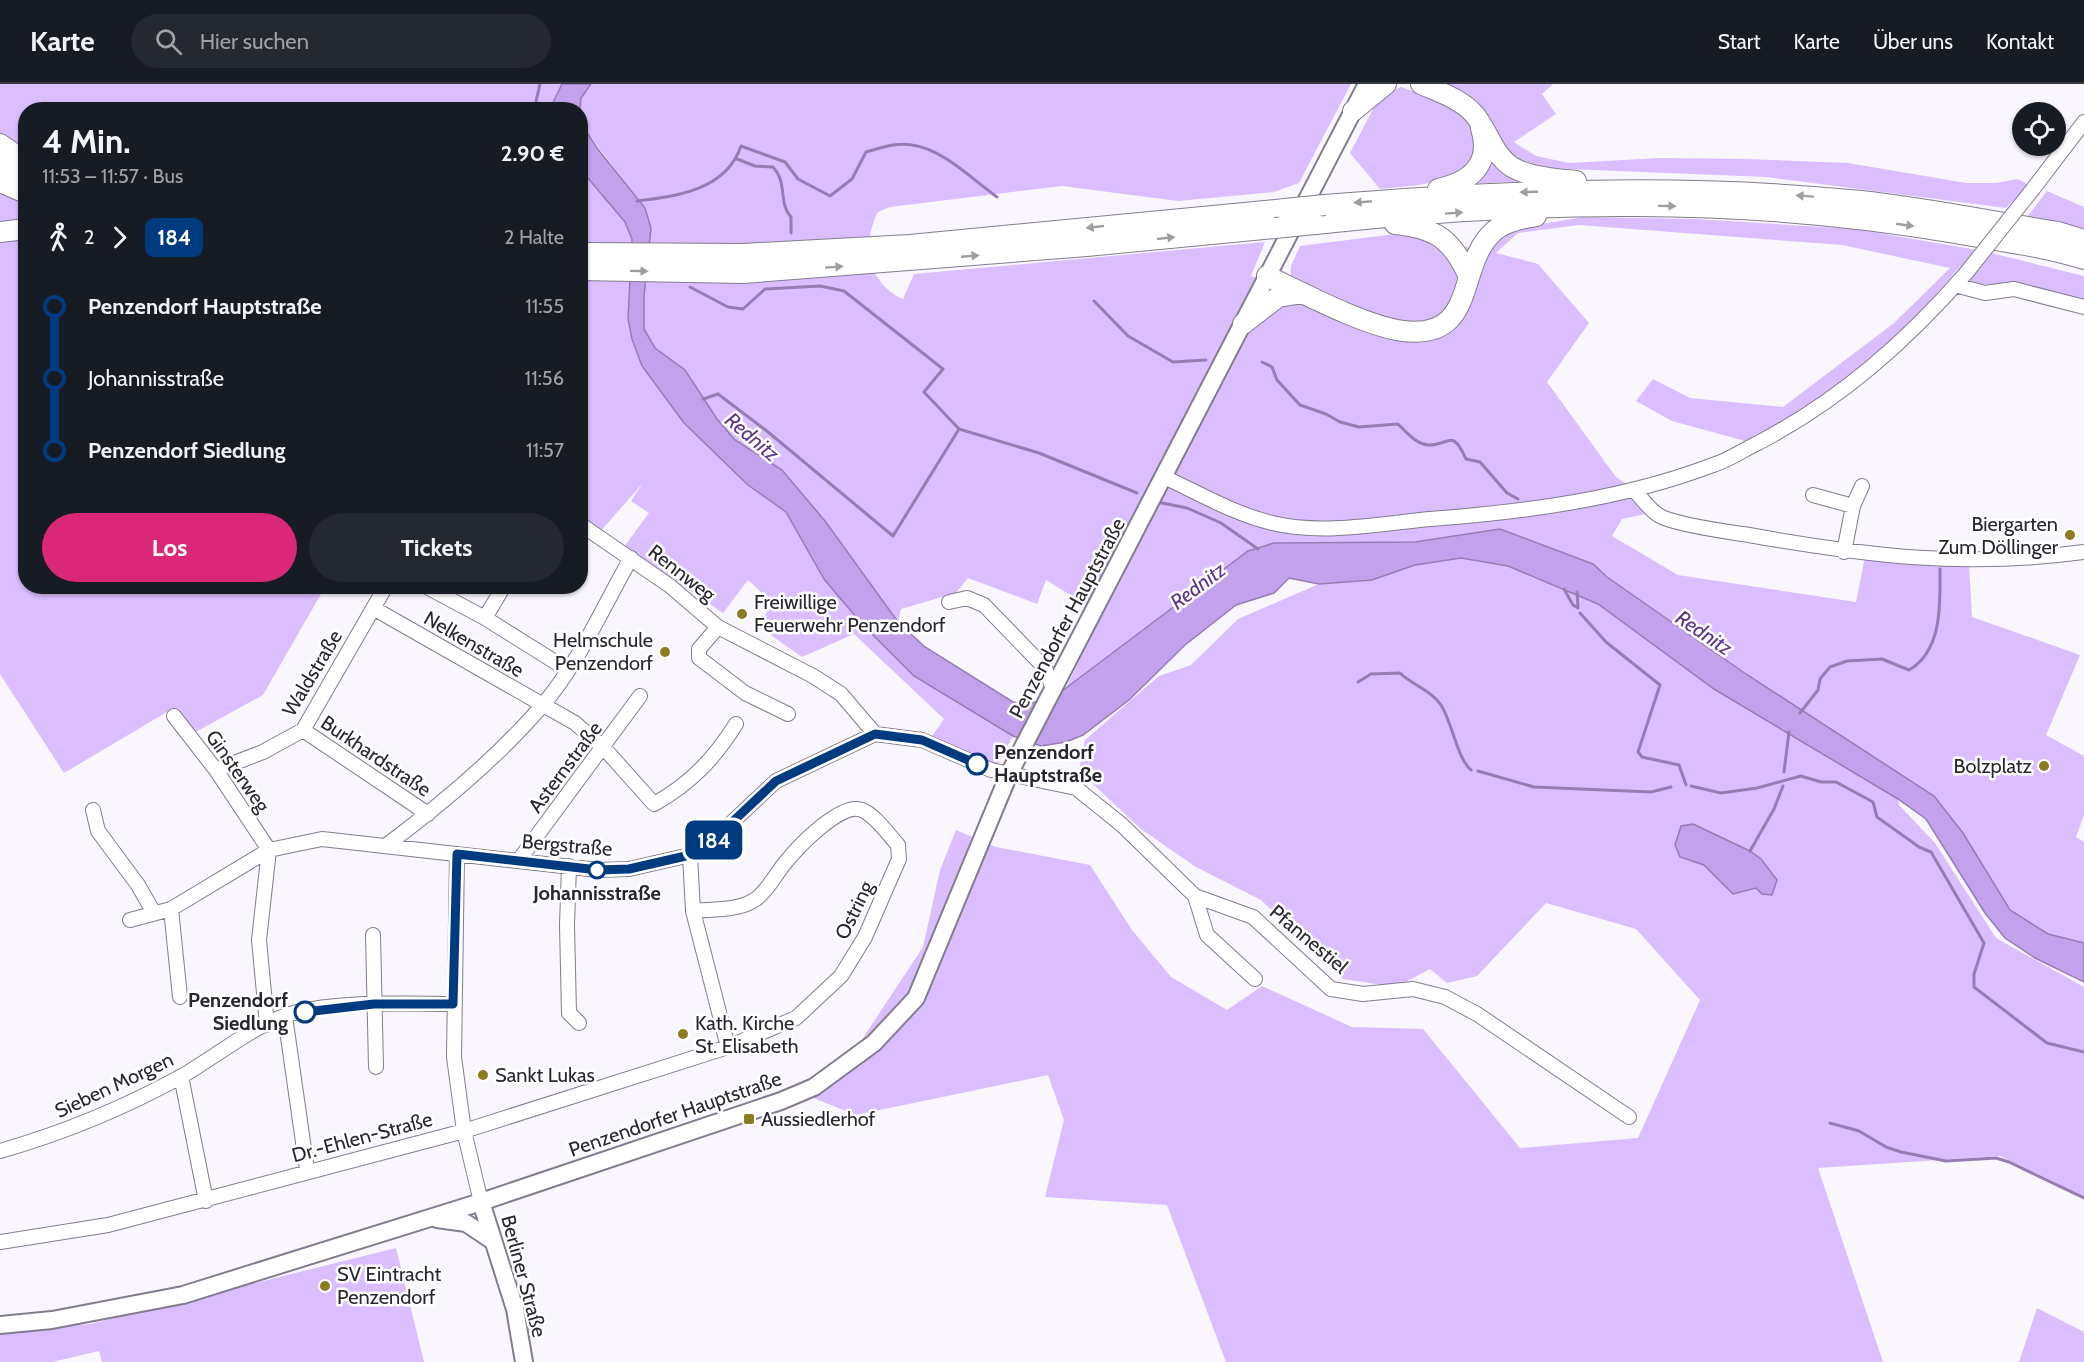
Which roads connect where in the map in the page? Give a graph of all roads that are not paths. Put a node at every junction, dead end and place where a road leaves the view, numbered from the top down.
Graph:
1 (1367, 84) edge
2 (1386, 84) edge
3 (1421, 84) edge
4 (1353, 111) junction
5 (1480, 122) junction
6 (2084, 122) edge
7 (0, 144) edge
8 (18, 156) edge
9 (0, 165) edge
10 (18, 173) edge
11 (0, 182) edge
12 (1650, 189) junction
13 (18, 190) edge
14 (1401, 198) junction
15 (1608, 206) junction
16 (1354, 219) junction
17 (18, 230) edge
18 (0, 232) edge
19 (2084, 240) edge
20 (588, 253) edge
21 (911, 253) junction
22 (2084, 259) edge
23 (588, 270) edge
24 (1268, 276) junction
25 (1469, 277) junction
26 (1955, 285) junction
27 (1303, 293) junction
28 (2084, 307) edge
29 (1243, 324) junction
30 (1164, 477) junction
31 (1862, 486) dead end
32 (1635, 490) junction
33 (1813, 495) dead end
34 (1853, 506) junction
35 (588, 529) edge
36 (1844, 552) junction
37 (2084, 552) edge
38 (631, 558) junction
39 (381, 594) edge
40 (440, 594) edge
41 (499, 594) edge
42 (949, 602) dead end
43 (373, 608) junction
44 (485, 618) junction
45 (718, 627) junction
46 (568, 670) junction
47 (1050, 693) junction
48 (640, 696) dead end
49 (542, 706) junction
50 (788, 714) dead end
51 (174, 716) dead end
52 (736, 724) dead end
53 (303, 730) junction
54 (875, 734) junction
55 (604, 748) junction
56 (216, 770) junction
57 (1009, 774) junction
58 (93, 810) dead end
59 (428, 814) junction
60 (388, 844) junction
61 (269, 850) junction
62 (457, 854) junction
63 (690, 855) junction
64 (519, 860) junction
65 (569, 866) junction
66 (1195, 896) junction
67 (171, 909) junction
68 (693, 911) junction
69 (154, 913) junction
70 (130, 920) dead end
71 (373, 935) dead end
72 (1255, 979) dead end
73 (180, 997) dead end
74 (374, 1004) junction
75 (453, 1004) junction
76 (285, 1016) junction
77 (579, 1023) dead end
78 (267, 1025) junction
79 (728, 1047) junction
80 (376, 1067) dead end
81 (181, 1077) junction
82 (1629, 1117) dead end
83 (464, 1131) junction
84 (0, 1151) edge
85 (307, 1170) junction
86 (206, 1201) junction
87 (481, 1202) junction
88 (430, 1218) junction
89 (494, 1240) junction
90 (0, 1242) edge
91 (0, 1325) edge
92 (524, 1362) edge

1 - 4 main road, Penzendorfer Hauptstraße
2 - 4 highway
3 - 5 highway
4 - 24 main road, Penzendorfer Hauptstraße
5 - 12 highway
5 - 14 highway
6 - 26 street, bridge
7 - 8 highway
9 - 10 highway
11 - 13 highway
12 -> 14 highway
19 -> 12 highway
14 -> 21 highway, bridge
16 -> 15 highway
15 -> 22 highway
15 - 25 highway
21 -> 16 highway, bridge
16 - 25 highway
17 - 18 highway
20 - 21 highway
23 -> 21 highway
24 - 27 highway
24 - 29 main road, Penzendorfer Hauptstraße
25 - 27 highway
26 - 28 street
26 - 32 street
27 - 29 highway
29 - 30 main road, Penzendorfer Hauptstraße
30 - 32 street
30 - 47 main road, Penzendorfer Hauptstraße
31 - 34 street
32 - 36 street
33 - 34 street
34 - 36 street
35 - 38 street, Rennweg
36 - 37 street
38 - 45 street, Rennweg
38 - 46 street
39 - 43 street, Waldstraße
40 - 44 street
41 - 44 street
42 - 47 street
43 - 49 street, Nelkenstraße
43 - 53 street, Waldstraße
44 - 46 street
45 - 50 street
45 - 54 street, Rennweg
46 - 49 street
47 - 57 main road, Penzendorfer Hauptstraße
48 - 55 street, Asternstraße
49 - 55 street, Nelkenstraße
49 - 59 street
51 - 56 street, Ginsterweg
52 - 55 street, Nelkenstraße
53 - 56 street, Waldstraße
53 - 59 street, Burkhardstraße
54 - 57 street
54 - 63 street, Bergstraße
55 - 64 street, Asternstraße
56 - 61 street, Ginsterweg
57 - 66 street, Pfannestiel
57 - 87 main road, Penzendorfer Hauptstraße
58 - 69 street
59 - 60 street
60 - 61 street, Bergstraße
60 - 62 street, Bergstraße
61 - 67 street, Bergstraße
61 - 78 street
62 - 64 street, Bergstraße
62 - 75 street
63 - 65 street, Bergstraße
63 - 68 street
64 - 65 street, Bergstraße
65 - 77 street
66 - 72 street
66 - 82 street, Pfannestiel
67 - 69 street, Bergstraße
67 - 73 street
68 - 79 street
68 - 79 street, Ostring
69 - 70 street, Bergstraße
71 - 74 street
74 - 75 street, Sieben Morgen
74 - 76 street, Sieben Morgen
74 - 80 street
75 - 83 street
76 - 78 street, Sieben Morgen
76 - 85 street
78 - 81 street, Sieben Morgen
79 - 83 street, Dr.-Ehlen-Straße
81 - 84 street, Sieben Morgen
81 - 86 street
83 - 85 street, Dr.-Ehlen-Straße
83 - 87 street
85 - 86 street, Dr.-Ehlen-Straße
86 - 90 street, Dr.-Ehlen-Straße
87 - 88 main road, Penzendorfer Hauptstraße
87 - 89 main road, Berliner Straße
88 - 89 main road
88 - 91 main road, Penzendorfer Hauptstraße
89 - 92 main road, Berliner Straße

